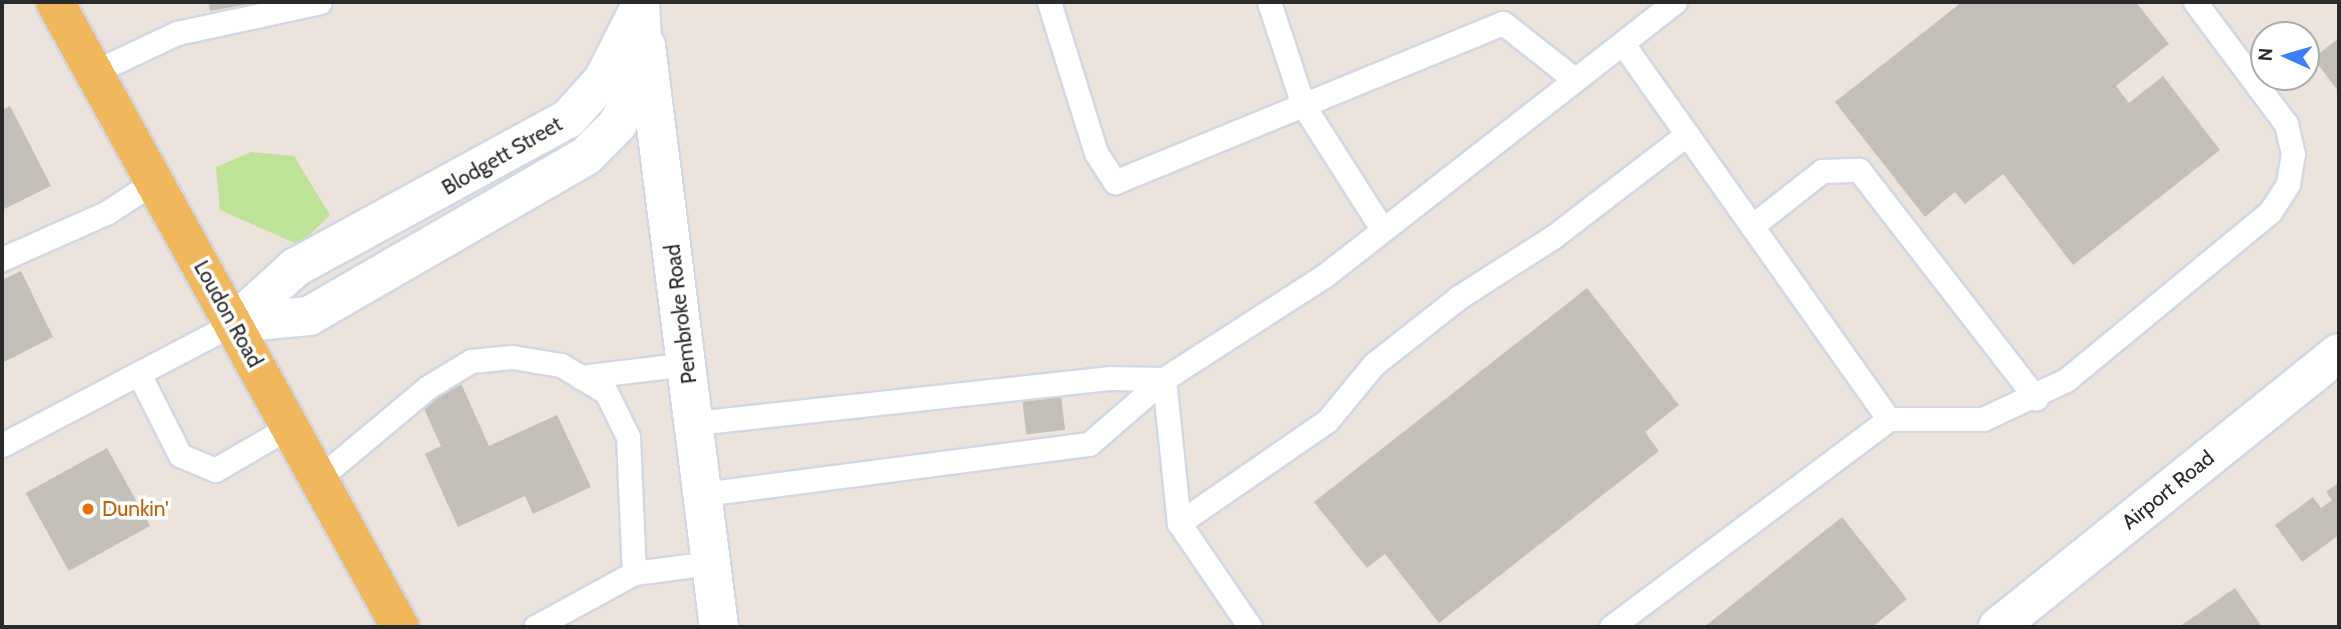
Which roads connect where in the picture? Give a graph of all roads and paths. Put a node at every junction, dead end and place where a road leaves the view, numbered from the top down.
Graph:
1 (55, 2) edge
2 (320, 2) edge
3 (1049, 2) edge
4 (1269, 2) edge
5 (1675, 2) edge
6 (2195, 2) edge
7 (640, 3) edge
8 (1623, 44) junction
9 (94, 72) junction
10 (1573, 78) junction
11 (1303, 105) junction
12 (1687, 134) junction
13 (530, 143) junction
14 (553, 179) junction
15 (155, 181) junction
16 (1752, 226) junction
17 (1382, 230) junction
18 (2, 259) edge
19 (234, 323) junction
20 (2339, 353) edge
21 (687, 364) junction
22 (139, 374) junction
23 (580, 377) junction
24 (1164, 379) junction
25 (2036, 398) junction
26 (1889, 419) junction
27 (695, 423) junction
28 (289, 427) junction
29 (2, 445) edge
30 (318, 479) junction
31 (703, 494) junction
32 (1179, 523) junction
33 (711, 563) junction
34 (634, 573) junction
35 (400, 627) edge
36 (535, 627) edge
37 (719, 627) edge
38 (1250, 627) edge
39 (1611, 627) edge
40 (1998, 627) edge

1 - 9 main road, Loudon Road
2 - 9 lane
3 - 11 lane
4 - 11 lane
5 - 8 lane
6 - 25 lane
7 - 13 street, Blodgett Street
7 - 14 street, Blodgett Street
7 - 21 street, Pembroke Road
8 - 10 lane
8 - 12 lane
9 - 15 main road, Loudon Road
10 - 11 lane
10 - 17 lane
11 - 17 lane
12 - 16 lane
12 - 32 lane
13 - 14 lane
13 - 19 street, Blodgett Street
14 - 19 street, Blodgett Street
15 - 18 lane
15 - 19 main road, Loudon Road
16 - 25 lane
16 - 26 lane
17 - 24 lane
19 - 22 lane
19 - 28 main road, Loudon Road
20 - 40 street, Airport Road
21 - 23 lane
21 - 27 street, Pembroke Road
22 - 28 lane
22 - 29 lane
23 - 30 lane
23 - 34 lane
24 - 27 lane
24 - 31 lane
24 - 32 lane
25 - 26 lane
26 - 39 lane
27 - 31 street, Pembroke Road
28 - 30 main road, Loudon Road
30 - 35 main road, Loudon Road
31 - 33 street, Pembroke Road
32 - 38 lane
33 - 34 lane
33 - 37 street, Pembroke Road
34 - 36 lane

